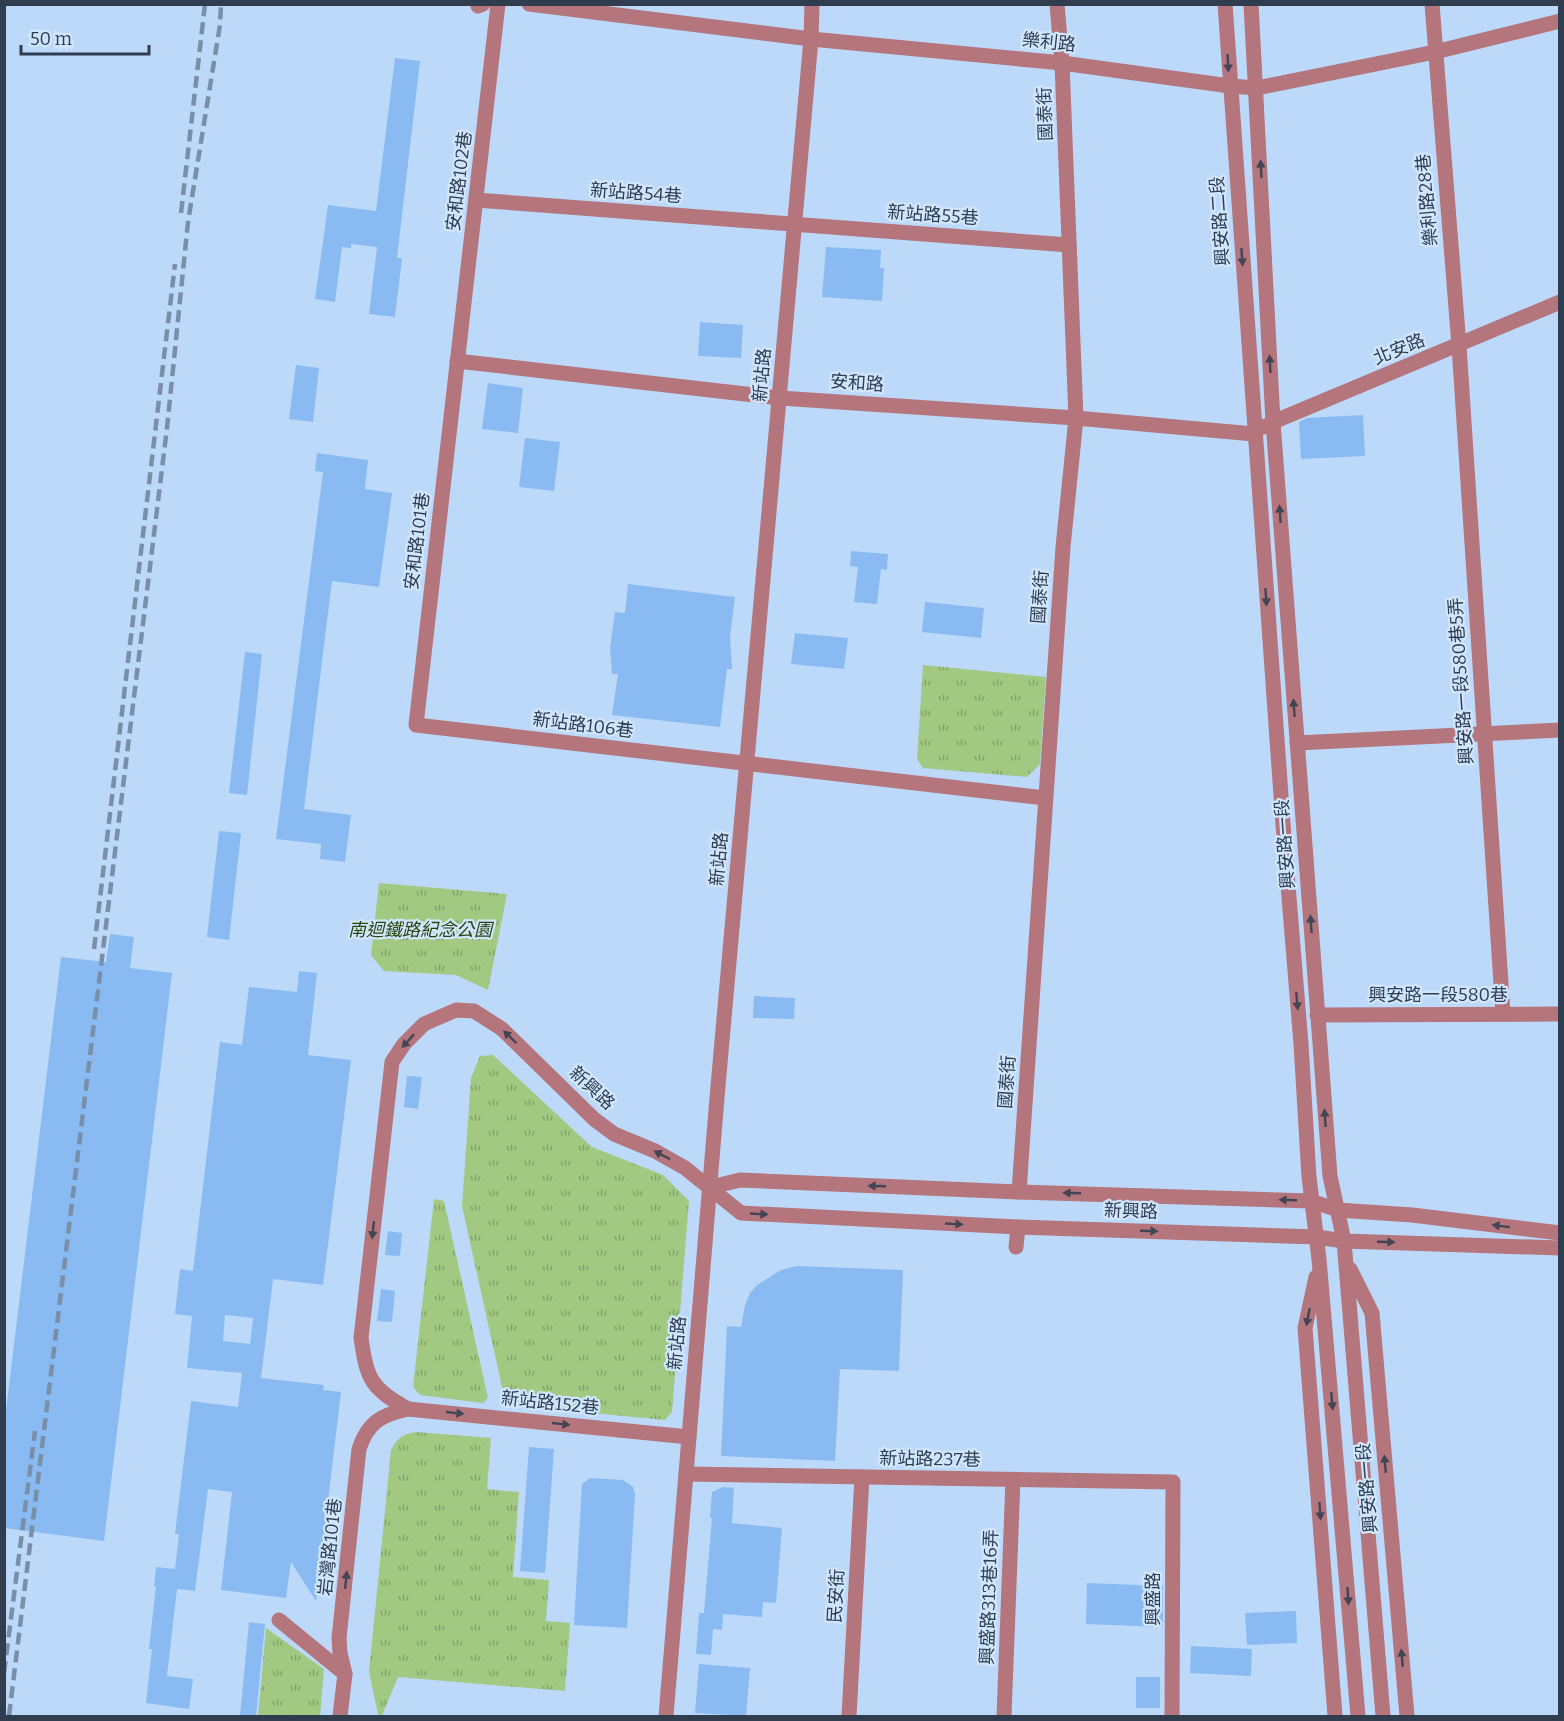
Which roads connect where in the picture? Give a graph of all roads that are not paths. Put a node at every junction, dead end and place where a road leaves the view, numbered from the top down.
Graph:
1 (498, 4) edge
2 (529, 4) edge
3 (812, 4) edge
4 (1057, 4) edge
5 (1225, 4) edge
6 (1251, 4) edge
7 (1432, 4) edge
8 (1560, 21) edge
9 (812, 39) junction
10 (1435, 52) junction
11 (1062, 63) junction
12 (1230, 86) junction
13 (1257, 88) junction
14 (476, 200) junction
15 (794, 224) junction
16 (1069, 245) junction
17 (1560, 302) edge
18 (1459, 346) junction
19 (457, 361) junction
20 (780, 398) junction
21 (1076, 418) junction
22 (1273, 422) junction
23 (1254, 434) junction
24 (416, 725) joint
25 (1560, 730) edge
26 (1484, 734) junction
27 (1297, 743) junction
28 (747, 763) junction
29 (1045, 798) junction
30 (1503, 1014) junction
31 (1560, 1014) edge
32 (1317, 1015) junction
33 (711, 1187) junction
34 (1019, 1192) junction
35 (1311, 1201) junction
36 (1338, 1210) junction
37 (1018, 1227) junction
38 (1560, 1233) edge
39 (1317, 1237) junction
40 (1344, 1241) junction
41 (1016, 1247) dead end
42 (1560, 1248) edge
43 (1319, 1259) junction
44 (1346, 1261) junction
45 (408, 1409) junction
46 (689, 1437) junction
47 (686, 1474) junction
48 (862, 1477) junction
49 (1013, 1480) junction
50 (1173, 1482) joint
51 (279, 1620) dead end
52 (345, 1674) junction
53 (340, 1716) edge
54 (666, 1716) edge
55 (849, 1716) edge
56 (1004, 1716) edge
57 (1172, 1716) edge
58 (1335, 1716) edge
59 (1358, 1716) edge
60 (1383, 1716) edge
61 (1407, 1716) edge

1 - 14 street, 安和路102巷
2 - 9 street, 樂利路
3 - 9 street, 新站路
4 - 11 street, 國泰街
5 -> 12 street, 興安路二段
6 - 13 street
7 - 10 street, 樂利路28巷
8 - 10 street, 樂利路
9 - 11 street, 樂利路
9 - 15 street, 新站路
10 - 13 street, 樂利路
10 - 18 street, 樂利路28巷
11 - 12 street, 樂利路
11 - 16 street, 國泰街
12 - 13 street, 樂利路
12 -> 23 street, 興安路二段
22 -> 13 street
14 - 15 street, 新站路54巷
14 - 19 street, 安和路102巷
15 - 16 street, 新站路55巷
15 - 20 street, 新站路
16 - 21 street, 國泰街
17 - 18 street, 北安路
18 - 22 street, 北安路
18 - 26 street, 興安路一段580巷5弄
19 - 20 street, 安和路
19 - 24 street, 安和路101巷
20 - 21 street, 安和路
20 - 28 street, 新站路
21 - 23 street, 安和路
21 - 29 street, 國泰街
22 - 23 street, 北安路
27 -> 22 street, 興安路一段
23 -> 35 street, 興安路一段
24 - 28 street, 新站路106巷
25 - 26 street
26 - 27 street
26 - 30 street, 興安路一段580巷5弄
32 -> 27 street, 興安路一段
28 - 29 street, 新站路106巷
28 - 33 street, 新站路
29 - 34 street, 國泰街
30 - 31 street, 興安路一段580巷
30 - 32 street, 興安路一段580巷
36 -> 32 street, 興安路一段
34 -> 33 street, 新興路
33 -> 37 street, 新興路
33 -> 45 street, 新興路
33 - 46 street, 新站路
35 -> 34 street, 新興路
35 - 36 street, 新興路
35 - 39 street, 興安路一段
38 -> 36 street, 新興路
36 - 40 street, 興安路一段
37 -> 39 street, 新興路
37 - 41 street
39 - 40 street, 新興路
39 - 43 street, 興安路一段
40 -> 42 street, 新興路
40 - 44 street, 興安路一段
43 - 44 street
43 -> 58 street, 興安路一段
43 -> 59 street, 興安路一段
44 - 60 street, 興安路一段
61 -> 44 street, 興安路一段
45 -> 46 street, 新站路152巷
52 -> 45 street, 岩灣路101巷
46 - 47 street, 新站路
47 - 48 street, 新站路237巷
47 - 54 street, 新站路
48 - 49 street, 新站路237巷
48 - 55 street, 民安街
49 - 50 street, 新站路237巷
49 - 56 street, 興盛路313巷16弄
50 - 57 street, 興盛路
51 - 52 street
52 - 53 street, 岩灣路101巷

